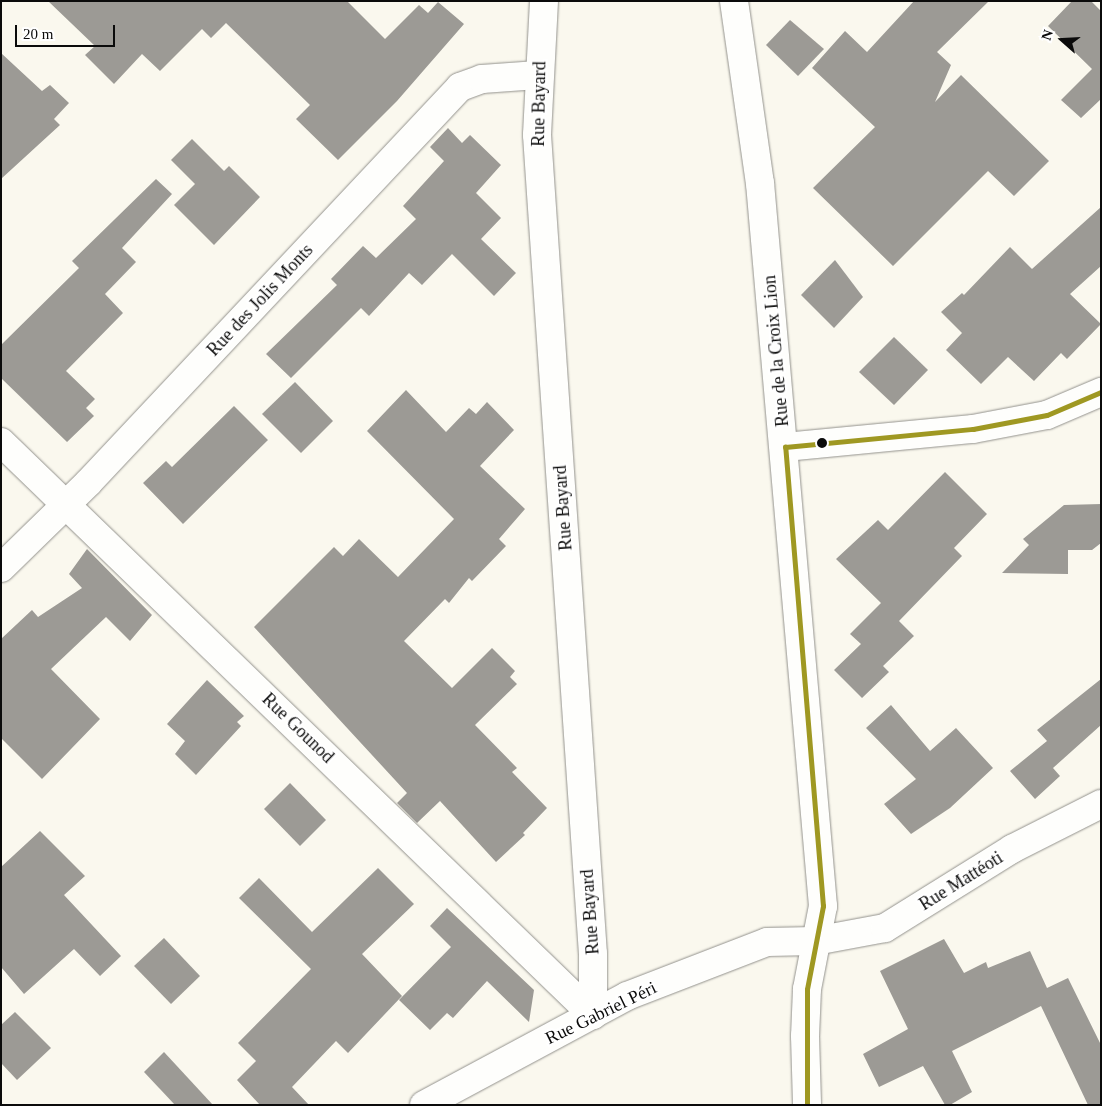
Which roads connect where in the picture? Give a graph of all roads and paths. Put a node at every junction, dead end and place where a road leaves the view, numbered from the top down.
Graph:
1 (544, 1) edge
2 (734, 1) edge
3 (538, 75) junction
4 (1101, 392) edge
5 (1, 442) edge
6 (785, 447) junction
7 (68, 504) junction
8 (1, 568) edge
9 (1101, 804) edge
10 (815, 941) junction
11 (593, 1015) junction
12 (424, 1105) edge
13 (807, 1105) edge

1 - 3 street, Rue Bayard
2 - 6 street, Rue de la Croix Lion
3 - 7 street, Rue des Jolis Monts
3 - 11 street, Rue Bayard
4 - 6 street
5 - 7 street, Rue Gounod
6 - 10 street, Rue de la Croix Lion
7 - 8 street, Rue des Jolis Monts
7 - 11 street, Rue Gounod
9 - 10 street, Rue Mattéoti
10 - 11 street, Rue Gabriel Péri
10 - 13 street, Rue de la Croix Lion
11 - 12 street, Rue Gabriel Péri

